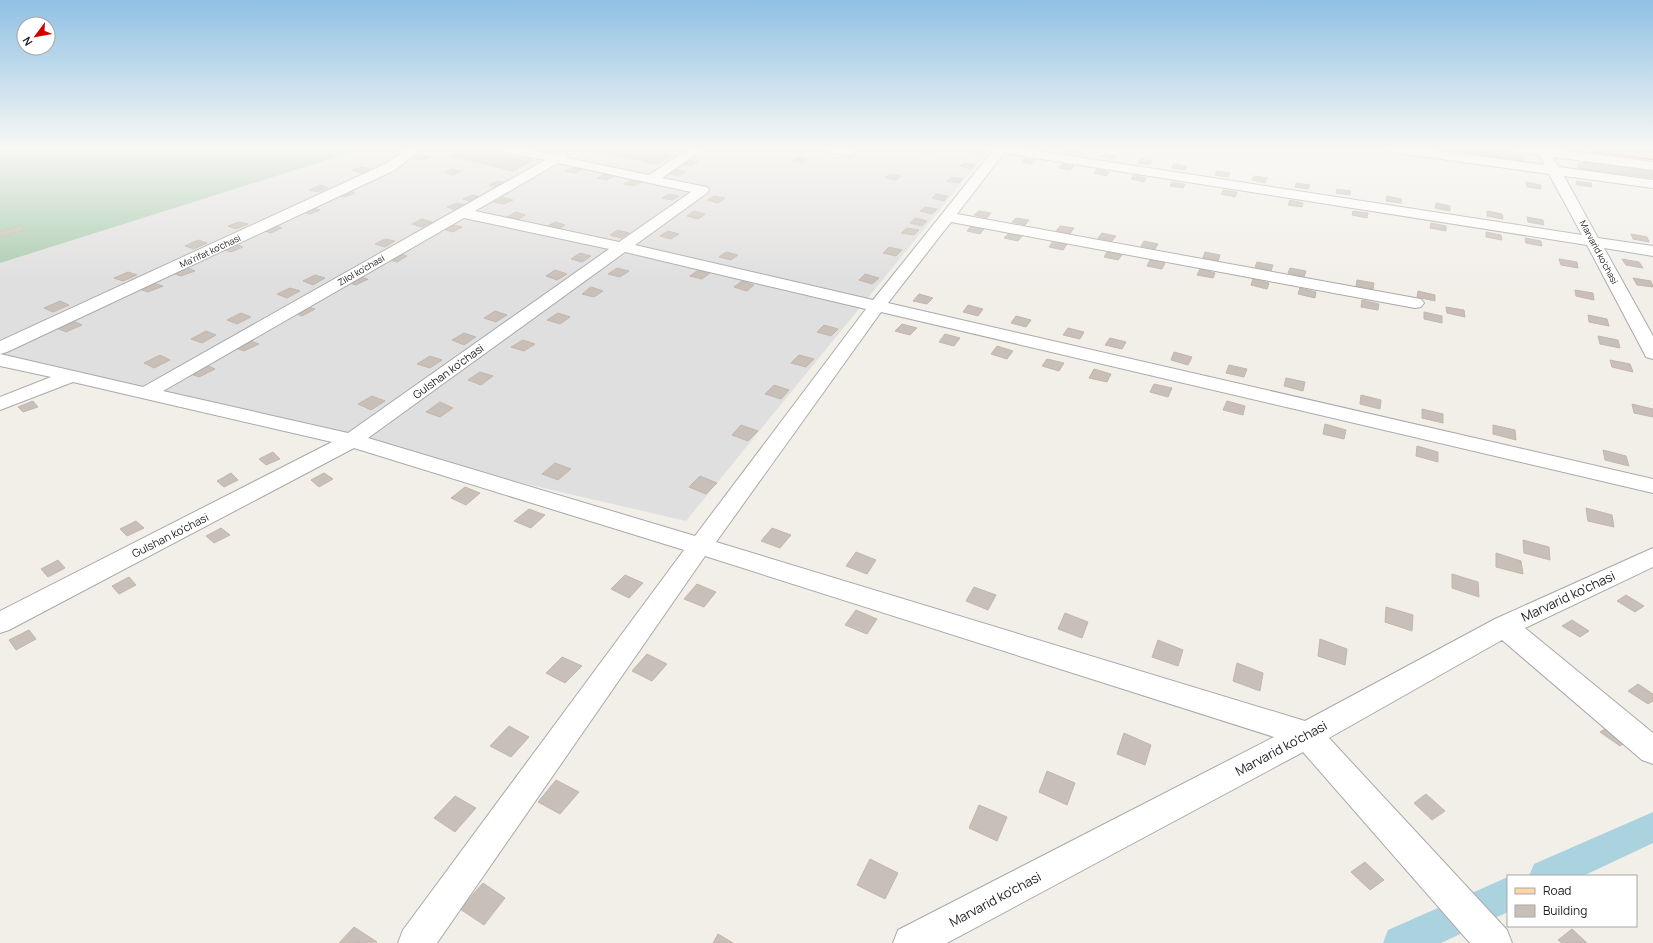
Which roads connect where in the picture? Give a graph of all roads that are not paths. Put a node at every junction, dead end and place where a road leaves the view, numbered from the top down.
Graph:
1 (336, 192) edge
2 (498, 192) edge
3 (699, 192) edge
4 (968, 192) edge
5 (1275, 192) edge
6 (1566, 192) edge
7 (463, 212) junction
8 (948, 217) junction
9 (1593, 242) junction
10 (622, 247) junction
11 (1653, 251) edge
12 (1415, 303) dead end
13 (876, 306) junction
14 (0, 348) edge
15 (1653, 353) edge
16 (0, 360) edge
17 (72, 376) junction
18 (146, 393) junction
19 (0, 404) edge
20 (352, 440) junction
21 (1653, 486) edge
22 (700, 546) junction
23 (1653, 556) edge
24 (0, 623) edge
25 (1504, 626) junction
26 (1307, 735) junction
27 (1653, 751) edge
28 (1492, 940) edge
29 (416, 943) edge
30 (912, 943) edge

1 - 14 street, Ma'rifat ko'chasi
2 - 7 street, Zilol ko'chasi
3 - 10 street, Gulshan ko'chasi
4 - 8 street
5 - 9 street
6 - 9 street, Marvarid ko'chasi
7 - 10 street
7 - 18 street, Zilol ko'chasi
8 - 12 street
8 - 13 street
9 - 11 street
9 - 15 street, Marvarid ko'chasi
10 - 13 street
10 - 20 street, Gulshan ko'chasi
13 - 21 street
13 - 22 street
16 - 17 street
17 - 18 street
17 - 19 street
18 - 20 street
20 - 22 street
20 - 24 street, Gulshan ko'chasi
22 - 26 street
22 - 29 street
23 - 25 street, Marvarid ko'chasi
25 - 26 street, Marvarid ko'chasi
25 - 27 street
26 - 28 street
26 - 30 street, Marvarid ko'chasi

